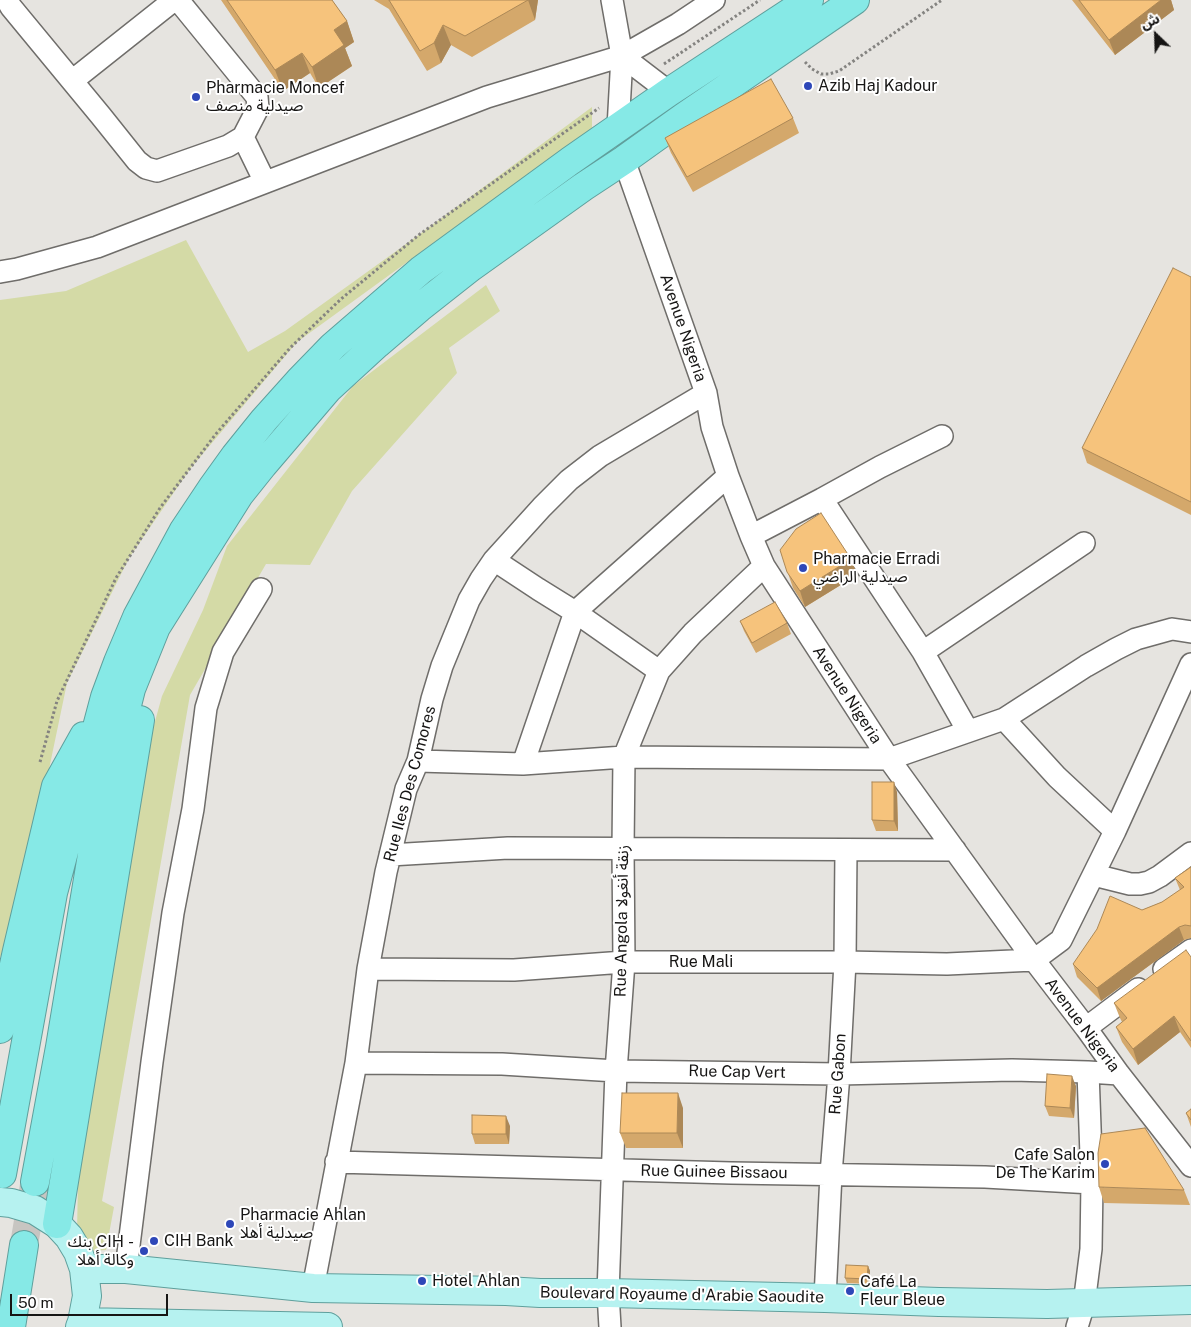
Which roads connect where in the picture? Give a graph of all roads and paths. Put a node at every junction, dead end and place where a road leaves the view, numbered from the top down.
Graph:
1 (6, 0) edge
2 (174, 0) edge
3 (178, 0) edge
4 (612, 0) edge
5 (714, 0) edge
6 (760, 0) edge
7 (809, 0) edge
8 (855, 0) edge
9 (942, 0) edge
10 (788, 46) junction
11 (622, 56) junction
12 (647, 76) junction
13 (72, 81) junction
14 (669, 92) junction
15 (618, 128) junction
16 (243, 137) junction
17 (624, 160) junction
18 (265, 182) junction
19 (0, 256) edge
20 (9, 271) edge
21 (706, 393) junction
22 (942, 436) dead end
23 (728, 476) junction
24 (822, 499) junction
25 (751, 536) junction
26 (1084, 543) dead end
27 (494, 560) junction
28 (764, 566) junction
29 (261, 589) dead end
30 (575, 612) junction
31 (156, 627) junction
32 (1191, 632) edge
33 (923, 652) junction
34 (1191, 664) edge
35 (659, 671) junction
36 (105, 697) junction
37 (1004, 720) junction
38 (968, 731) junction
39 (624, 757) junction
40 (889, 759) junction
41 (418, 761) junction
42 (523, 764) junction
43 (1115, 831) junction
44 (623, 849) junction
45 (846, 850) junction
46 (955, 850) junction
47 (1191, 853) edge
48 (390, 855) junction
49 (1094, 875) junction
50 (1191, 950) edge
51 (17, 951) junction
52 (1034, 960) junction
53 (624, 962) junction
54 (845, 962) junction
55 (368, 968) junction
56 (0, 985) edge
57 (1086, 1028) junction
58 (0, 1029) edge
59 (356, 1063) junction
60 (616, 1071) junction
61 (1088, 1072) junction
62 (839, 1074) junction
63 (1119, 1074) junction
64 (336, 1162) junction
65 (1191, 1166) edge
66 (612, 1169) junction
67 (2, 1174) dead end
68 (831, 1174) junction
69 (35, 1182) tunnel mouth
70 (1092, 1183) junction
71 (0, 1202) edge
72 (57, 1224) junction
73 (24, 1245) tunnel mouth
74 (84, 1269) junction
75 (126, 1269) junction
76 (313, 1288) junction
77 (608, 1293) junction
78 (825, 1298) junction
79 (1191, 1300) edge
80 (1080, 1315) edge
81 (81, 1325) edge
82 (210, 1326) edge
83 (11, 1327) edge
84 (328, 1327) edge
85 (610, 1327) edge

1 - 13 street
2 - 13 street
3 - 16 street
4 - 11 street
5 - 11 street
6 - 12 path
7 - 14 highway
8 - 10 highway
9 - 10 path
10 - 17 highway
11 - 12 street
11 - 15 street
11 - 18 street
12 - 14 street
13 - 16 street
14 - 15 highway
15 - 36 highway
16 - 18 street
17 - 21 street, Avenue Nigeria
17 - 31 highway
18 - 20 street
19 - 20 street
21 - 23 street, Avenue Nigeria
21 - 27 street, Rue Iles Des Comores
22 - 24 street
23 - 25 street, Avenue Nigeria
23 - 30 street
24 - 25 street
24 - 33 street
25 - 28 street, Avenue Nigeria
26 - 33 street
27 - 30 street
27 - 41 street, Rue Iles Des Comores
28 - 35 street, Rue Angola زنقة أنغولا
28 - 40 street, Avenue Nigeria
29 - 75 street
30 - 35 street
30 - 42 street
31 - 69 highway
31 - 72 highway
32 - 37 street
33 - 38 street
34 - 43 street
35 - 39 street, Rue Angola زنقة أنغولا
36 - 51 highway
36 - 67 highway
37 - 38 street
37 - 43 street
38 - 40 street
39 - 40 street
39 - 42 street
39 - 44 street, Rue Angola زنقة أنغولا
40 - 46 street, Avenue Nigeria
41 - 42 street
41 - 48 street, Rue Iles Des Comores
43 - 49 street
44 - 45 street
44 - 48 street
44 - 53 street, Rue Angola زنقة أنغولا
45 - 46 street
45 - 54 street, Rue Gabon
46 - 52 street, Avenue Nigeria
47 - 49 street
48 - 55 street, Rue Iles Des Comores
49 - 52 street
50 - 57 street
51 - 56 main road
51 - 58 highway
52 - 54 street, Rue Mali
52 - 57 street, Avenue Nigeria
53 - 54 street, Rue Mali
53 - 55 street, Rue Mali
53 - 60 street, Rue Angola زنقة أنغولا
54 - 62 street, Rue Gabon
55 - 59 street, Rue Iles Des Comores
57 - 63 street, Avenue Nigeria
59 - 60 street, Rue Cap Vert
59 - 64 street, Rue Iles Des Comores
60 - 62 street, Rue Cap Vert
60 - 66 street, Rue Angola زنقة أنغولا
61 - 62 street, Rue Cap Vert
61 - 63 street, Rue Cap Vert
61 - 70 street
62 - 68 street, Rue Gabon
63 - 65 street, Avenue Nigeria
64 - 66 street, Rue Guinee Bissaou
64 - 76 street, Rue Iles Des Comores
66 - 68 street, Rue Guinee Bissaou
66 - 77 street, Rue Angola زنقة أنغولا
68 - 70 street, Rue Guinee Bissaou
68 - 78 street, Rue Gabon
70 - 80 street
71 - 72 main road
72 - 74 main road
73 - 83 highway
74 - 75 main road, Boulevard Royaume d'Arabie Saoudite
74 - 81 main road
75 - 76 main road, Boulevard Royaume d'Arabie Saoudite
76 - 77 main road, Boulevard Royaume d'Arabie Saoudite
77 - 78 main road, Boulevard Royaume d'Arabie Saoudite
77 - 85 street, Rue Angola زنقة أنغولا
78 - 80 main road, Boulevard Royaume d'Arabie Saoudite
79 - 80 main road, Boulevard Royaume d'Arabie Saoudite
81 - 82 main road
82 - 84 main road

